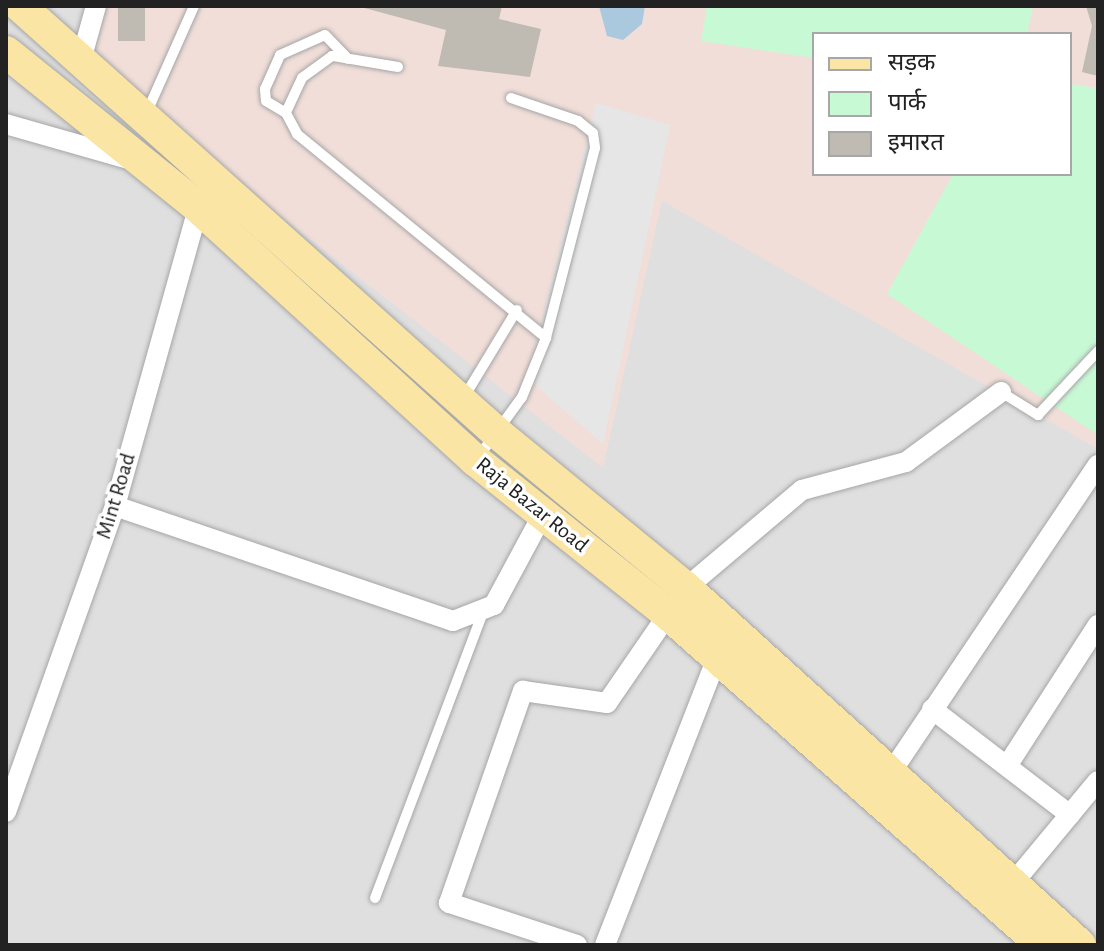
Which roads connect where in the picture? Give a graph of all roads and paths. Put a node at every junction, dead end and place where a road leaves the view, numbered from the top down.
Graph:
1 (20, 6) edge
2 (96, 6) edge
3 (194, 6) edge
4 (14, 58) edge
5 (348, 59) junction
6 (81, 60) junction
7 (398, 67) dead end
8 (511, 98) dead end
9 (286, 113) junction
10 (6, 124) edge
11 (154, 124) junction
12 (139, 162) junction
13 (208, 173) junction
14 (199, 208) junction
15 (517, 310) junction
16 (546, 338) junction
17 (1098, 351) edge
18 (1001, 392) joint
19 (462, 401) junction
20 (496, 432) junction
21 (475, 460) junction
22 (1098, 465) edge
23 (115, 506) junction
24 (543, 514) junction
25 (677, 601) junction
26 (482, 615) junction
27 (1098, 625) edge
28 (716, 661) junction
29 (932, 709) junction
30 (1007, 766) junction
31 (892, 771) junction
32 (1098, 781) edge
33 (6, 812) edge
34 (1070, 815) junction
35 (1014, 882) junction
36 (375, 898) dead end
37 (577, 945) edge
38 (605, 945) edge
39 (1042, 945) edge
40 (1080, 945) edge

1 - 6 main road, Raja Bazar Road
2 - 6 street
3 - 11 lane
4 - 12 main road, Raja Bazar Road
5 - 7 lane
5 - 9 lane
5 - 9 lane
6 - 11 main road, Raja Bazar Road
8 - 16 lane
9 - 15 lane
10 - 12 street
11 - 12 street
11 - 13 main road, Raja Bazar Road
12 - 14 main road, Raja Bazar Road
13 - 14 street, Mint Road
13 - 19 main road, Raja Bazar Road
14 - 21 main road, Raja Bazar Road
14 - 23 street, Mint Road
15 - 16 lane
15 - 19 lane
16 - 20 lane
17 - 18 lane
18 - 25 street
19 - 20 main road, Raja Bazar Road
20 - 21 lane
20 - 25 main road, Raja Bazar Road
21 - 24 main road, Raja Bazar Road
22 - 29 street
23 - 26 street
23 - 33 street, Mint Road
24 - 25 main road, Raja Bazar Road
24 - 26 street
25 - 28 main road, Raja Bazar Road
25 - 31 main road, Raja Bazar Road
25 - 37 street
26 - 36 lane
27 - 30 street
28 - 38 street
28 - 39 main road, Raja Bazar Road
29 - 30 street
29 - 31 street
30 - 34 street
31 - 35 main road, Raja Bazar Road
32 - 34 street
34 - 35 street
35 - 40 main road, Raja Bazar Road

